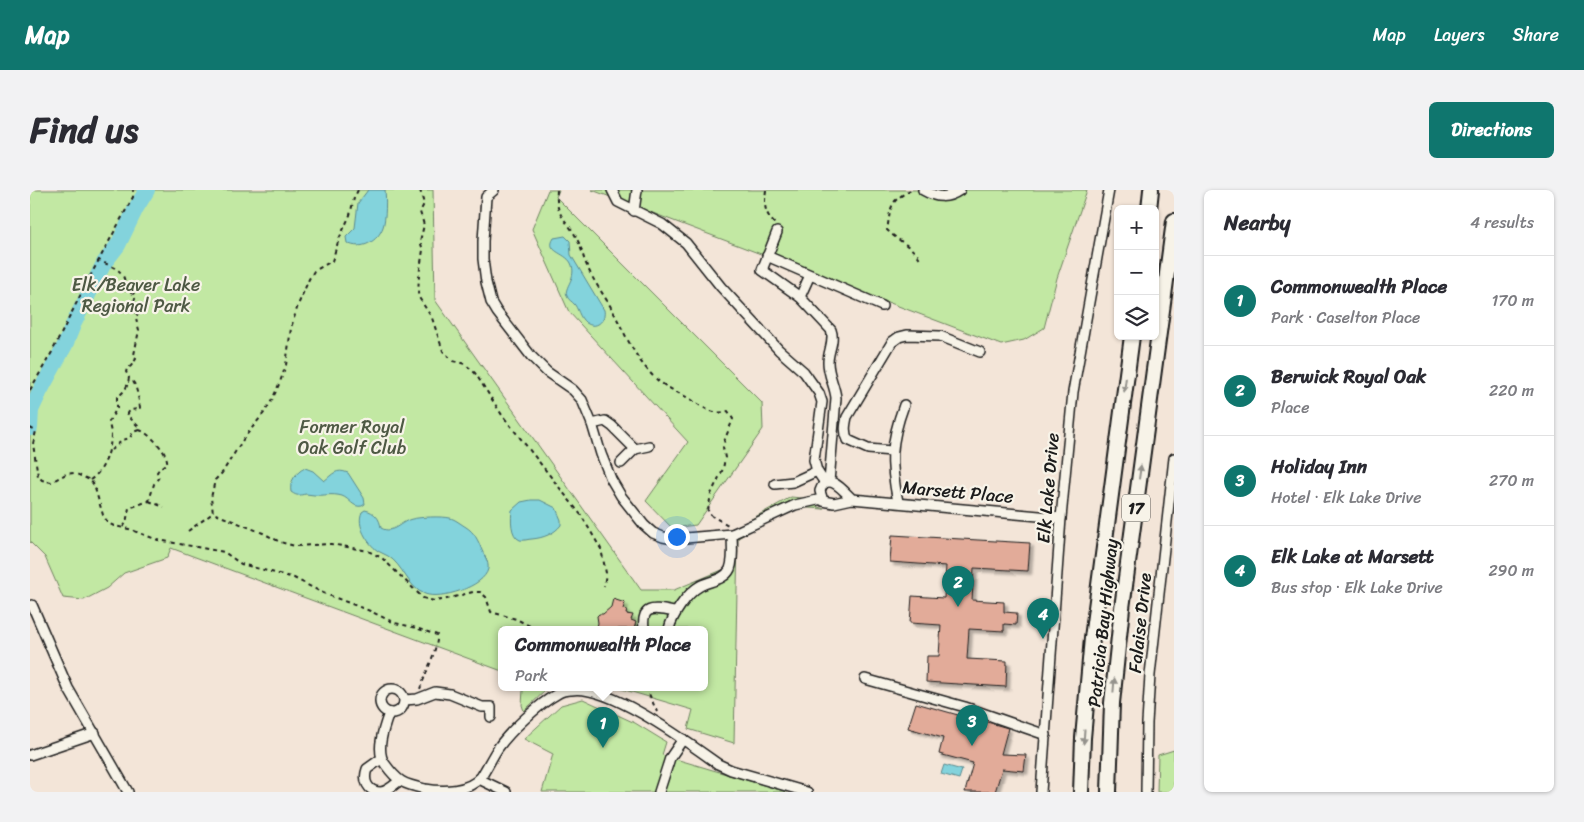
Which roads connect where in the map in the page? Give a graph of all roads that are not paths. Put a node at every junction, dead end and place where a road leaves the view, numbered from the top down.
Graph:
1 (494, 190) edge
2 (612, 190) edge
3 (637, 190) edge
4 (923, 190) edge
5 (960, 190) edge
6 (1109, 190) edge
7 (1151, 190) edge
8 (483, 194) edge
9 (1149, 205) edge
10 (634, 210) junction
11 (1174, 222) edge
12 (777, 232) dead end
13 (767, 256) junction
14 (810, 275) junction
15 (800, 297) junction
16 (882, 306) dead end
17 (1131, 340) edge
18 (980, 352) dead end
19 (904, 405) dead end
20 (592, 424) junction
21 (649, 446) dead end
22 (635, 450) junction
23 (892, 451) junction
24 (1174, 458) edge
25 (621, 463) dead end
26 (817, 471) junction
27 (827, 483) junction
28 (775, 484) dead end
29 (822, 499) junction
30 (852, 499) junction
31 (898, 502) junction
32 (1061, 518) junction
33 (732, 531) junction
34 (32, 605) dead end
35 (675, 612) junction
36 (644, 626) edge
37 (670, 626) edge
38 (865, 679) dead end
39 (566, 691) edge
40 (588, 691) edge
41 (405, 700) junction
42 (389, 713) junction
43 (491, 717) dead end
44 (95, 734) junction
45 (1111, 734) junction
46 (1046, 735) junction
47 (683, 739) junction
48 (30, 755) edge
49 (382, 759) junction
50 (479, 779) junction
51 (399, 781) junction
52 (1081, 789) edge
53 (128, 792) edge
54 (506, 792) edge
55 (659, 792) edge
56 (807, 792) edge
57 (1041, 792) edge
58 (1110, 792) edge
59 (1118, 792) edge
60 (1146, 792) edge

1 - 8 street
2 - 10 street
3 - 10 street
4 - 5 street
6 - 32 street, Elk Lake Drive
7 - 9 highway
8 - 20 street, Marsett Place
10 - 26 street
45 -> 11 highway, Patricia Bay Highway / 17
12 - 13 street
13 - 14 street
13 - 15 street
14 - 15 street
14 - 16 street
15 - 27 street
17 -> 52 highway, Patricia Bay Highway / 17
18 - 23 street
19 - 23 street
20 - 22 street
20 - 33 street, Marsett Place
21 - 22 street
22 - 25 street
23 - 31 street
24 - 60 street, Falaise Drive
26 - 27 street
26 - 28 street
27 - 29 street
27 - 30 street
29 - 30 street, Marsett Place
29 - 33 street, Marsett Place
30 - 31 street, Marsett Place
31 - 32 street, Marsett Place
32 - 46 street, Elk Lake Drive
33 - 35 street
34 - 44 street
35 - 36 street
35 - 37 street
38 - 46 street
39 - 50 street
40 - 47 street
41 - 42 street
41 - 42 street
41 - 43 street
42 - 49 street
44 - 48 street
44 - 53 street
45 - 58 highway, Patricia Bay Highway / 17
45 - 59 highway
46 - 57 street, Elk Lake Drive
47 - 55 street
47 - 56 street
49 - 51 street
49 - 51 street
50 - 51 street
50 - 54 street

